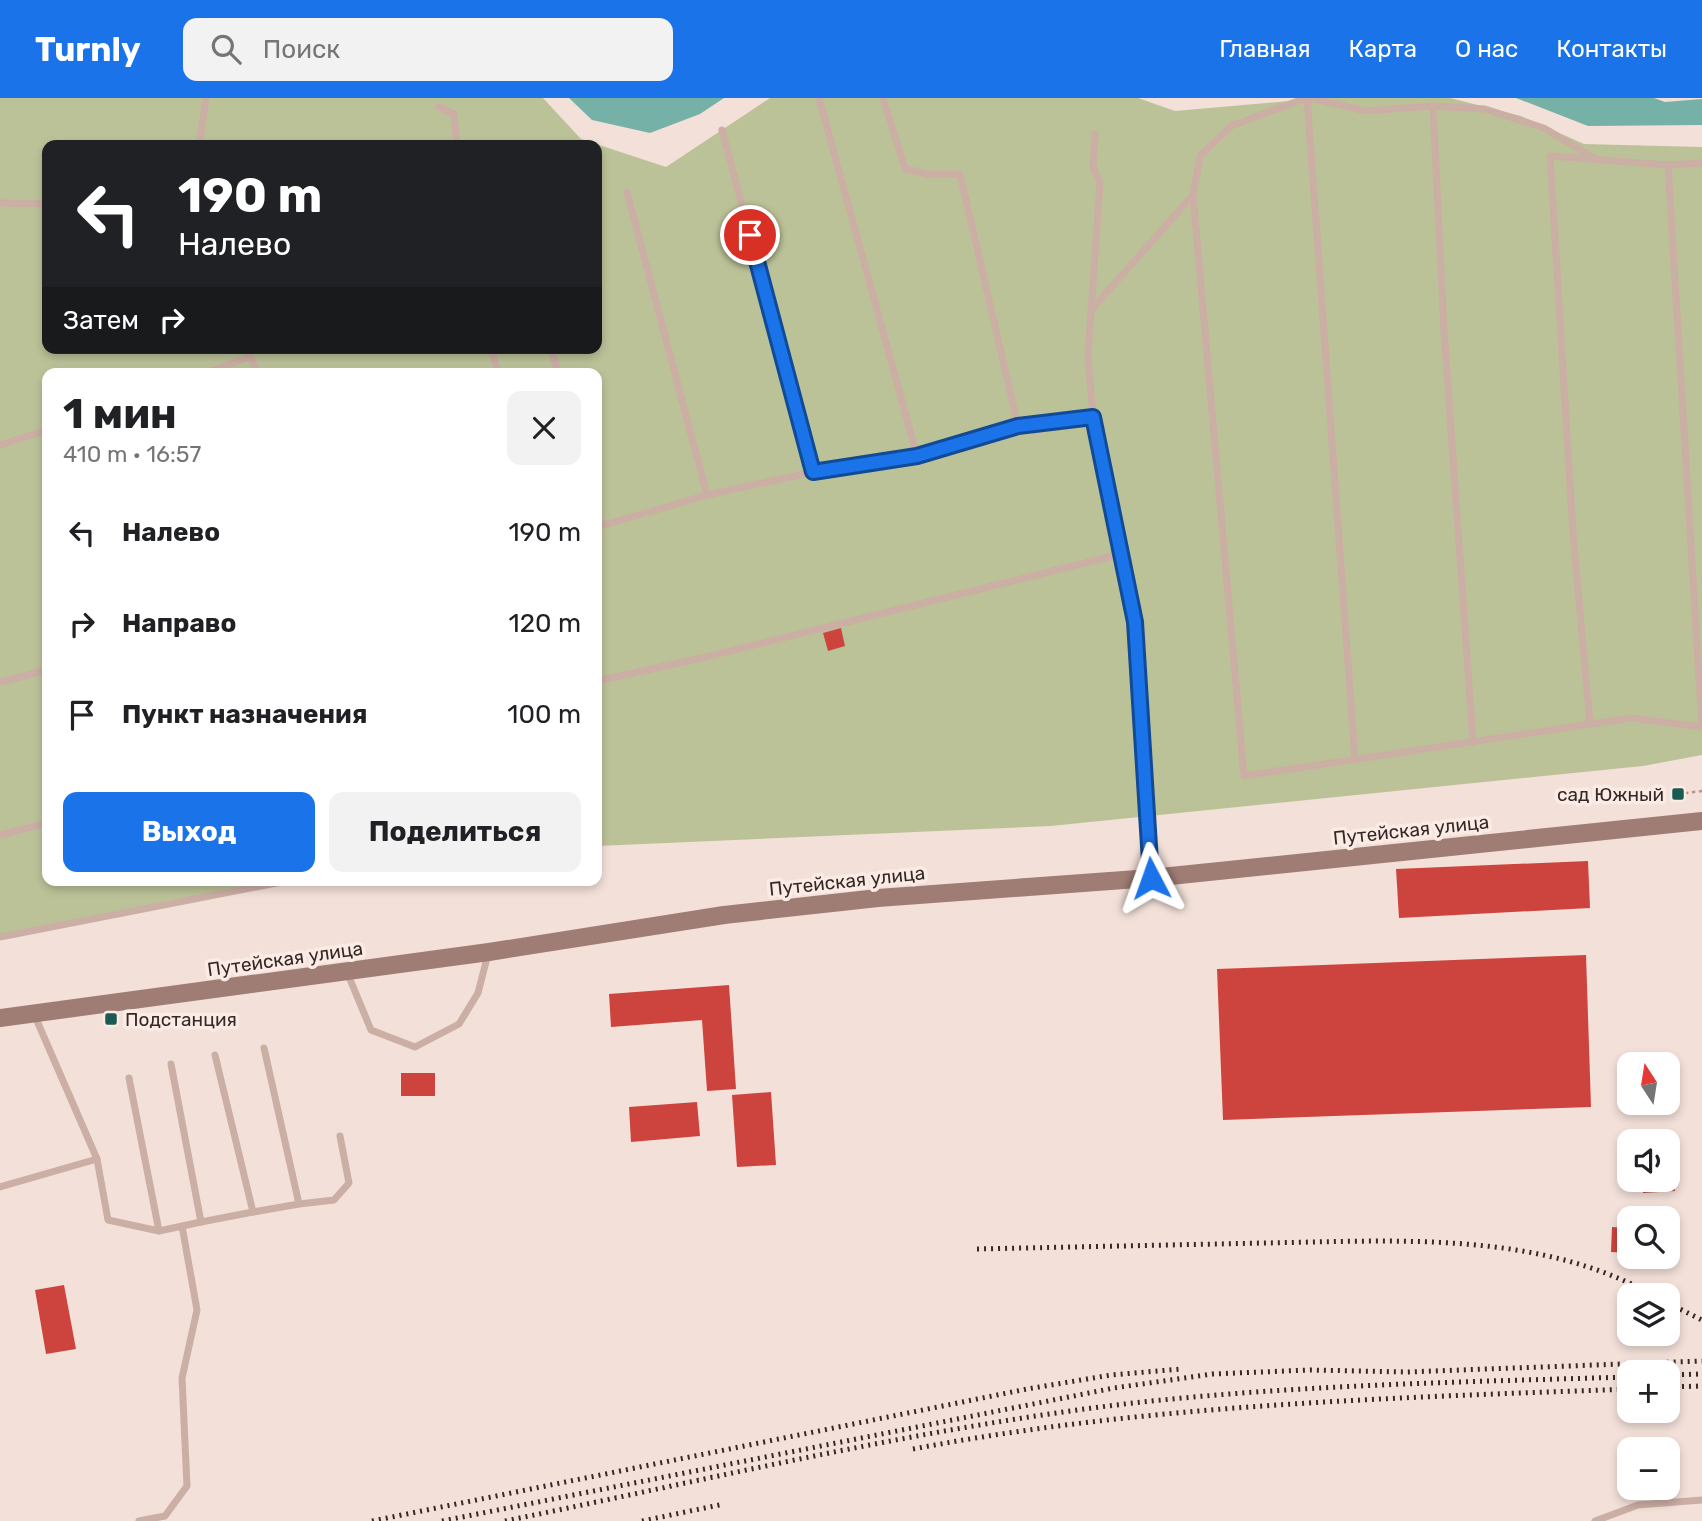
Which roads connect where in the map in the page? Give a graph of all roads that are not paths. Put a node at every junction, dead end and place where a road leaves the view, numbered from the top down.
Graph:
1 (206, 98) edge
2 (819, 98) edge
3 (883, 98) edge
4 (1308, 98) edge
5 (1433, 106) junction
6 (439, 107) dead end
7 (722, 130) dead end
8 (1095, 134) dead end
9 (200, 140) edge
10 (457, 140) edge
11 (1598, 160) junction
12 (1702, 163) edge
13 (1668, 165) junction
14 (626, 192) dead end
15 (1193, 195) junction
16 (0, 203) edge
17 (42, 204) edge
18 (1091, 311) junction
19 (249, 354) edge
20 (250, 357) junction
21 (219, 368) edge
22 (256, 368) edge
23 (1093, 417) junction
24 (1018, 426) junction
25 (42, 432) edge
26 (0, 445) edge
27 (917, 456) junction
28 (813, 472) junction
29 (707, 495) junction
30 (602, 525) edge
31 (1121, 554) junction
32 (42, 671) edge
33 (602, 680) edge
34 (0, 682) edge
35 (1590, 724) junction
36 (1702, 727) edge
37 (1473, 742) junction
38 (1355, 759) junction
39 (1702, 821) edge
40 (42, 824) edge
41 (0, 835) edge
42 (1151, 878) junction
43 (261, 886) edge
44 (0, 937) edge
45 (489, 952) junction
46 (347, 971) junction
47 (34, 1013) junction
48 (0, 1018) edge
49 (264, 1048) dead end
50 (215, 1055) dead end
51 (171, 1064) dead end
52 (129, 1078) dead end
53 (340, 1136) dead end
54 (97, 1159) junction
55 (0, 1187) edge
56 (299, 1204) junction
57 (253, 1212) junction
58 (201, 1222) junction
59 (182, 1226) junction
60 (159, 1231) junction
61 (1702, 1500) edge
62 (139, 1521) edge
63 (1595, 1521) edge

1 - 9 lane
2 - 27 lane
3 - 24 lane
4 - 5 lane
4 - 15 lane
4 - 38 lane
5 - 11 lane
5 - 37 lane
6 - 10 lane
7 - 28 lane
8 - 18 lane
11 - 13 lane
11 - 35 lane
12 - 13 lane
13 - 36 lane
14 - 29 lane
15 - 18 lane
15 - 38 lane
16 - 17 lane
18 - 23 lane
19 - 20 lane
20 - 21 lane
20 - 22 lane
23 - 24 lane
23 - 31 lane
24 - 27 lane
25 - 26 lane
27 - 28 lane
28 - 29 lane
29 - 30 lane
31 - 33 lane
31 - 42 lane
32 - 34 lane
35 - 36 lane
35 - 37 lane
37 - 38 lane
39 - 42 main road, Путейская улица
40 - 41 lane
42 - 45 main road, Путейская улица
43 - 44 lane
45 - 46 main road, Путейская улица
45 - 46 lane
46 - 47 main road, Путейская улица
47 - 48 main road, Путейская улица
47 - 54 lane
49 - 56 lane
50 - 57 lane
51 - 58 lane
52 - 60 lane
53 - 56 lane
54 - 55 lane
54 - 60 lane
56 - 57 lane
57 - 58 lane
58 - 59 lane
59 - 60 lane
59 - 62 lane
61 - 63 lane

